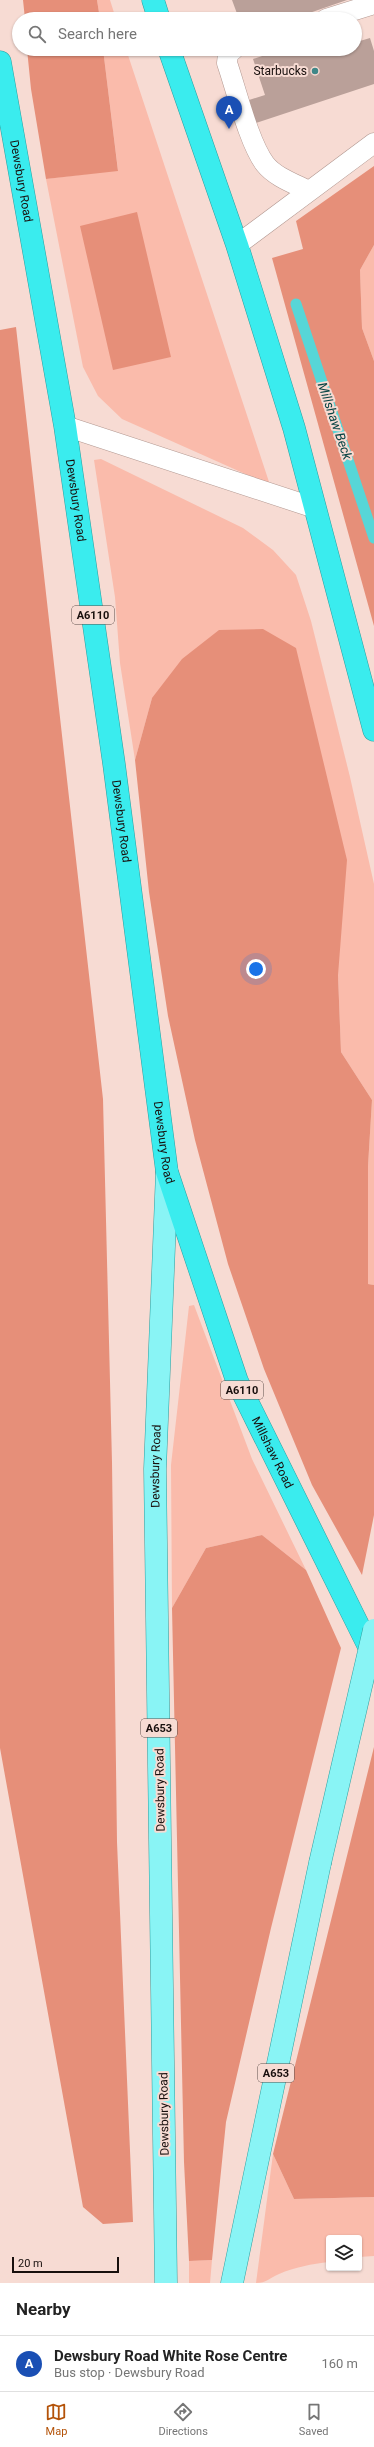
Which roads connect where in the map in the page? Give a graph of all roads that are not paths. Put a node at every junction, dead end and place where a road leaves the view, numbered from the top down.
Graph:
1 (153, 0) edge
2 (374, 4) edge
3 (157, 12) edge
4 (348, 12) edge
5 (171, 56) edge
6 (228, 56) edge
7 (0, 62) edge
8 (374, 143) edge
9 (309, 191) junction
10 (237, 245) junction
11 (65, 426) junction
12 (315, 508) junction
13 (374, 730) edge
14 (167, 1172) junction
15 (374, 1630) edge
16 (374, 1657) edge
17 (166, 2283) edge
18 (232, 2283) edge

1 - 3 highway
2 - 4 lane
5 - 10 highway
6 - 9 lane
7 - 11 highway, Dewsbury Road / A6110
8 - 9 lane
9 - 10 lane
10 - 12 highway
11 - 12 lane
11 - 14 highway, Dewsbury Road / A6110
12 - 13 highway
14 - 16 highway, Millshaw Road / A6110
14 - 17 main road, Dewsbury Road / A653
15 - 18 main road, A653, bridge

